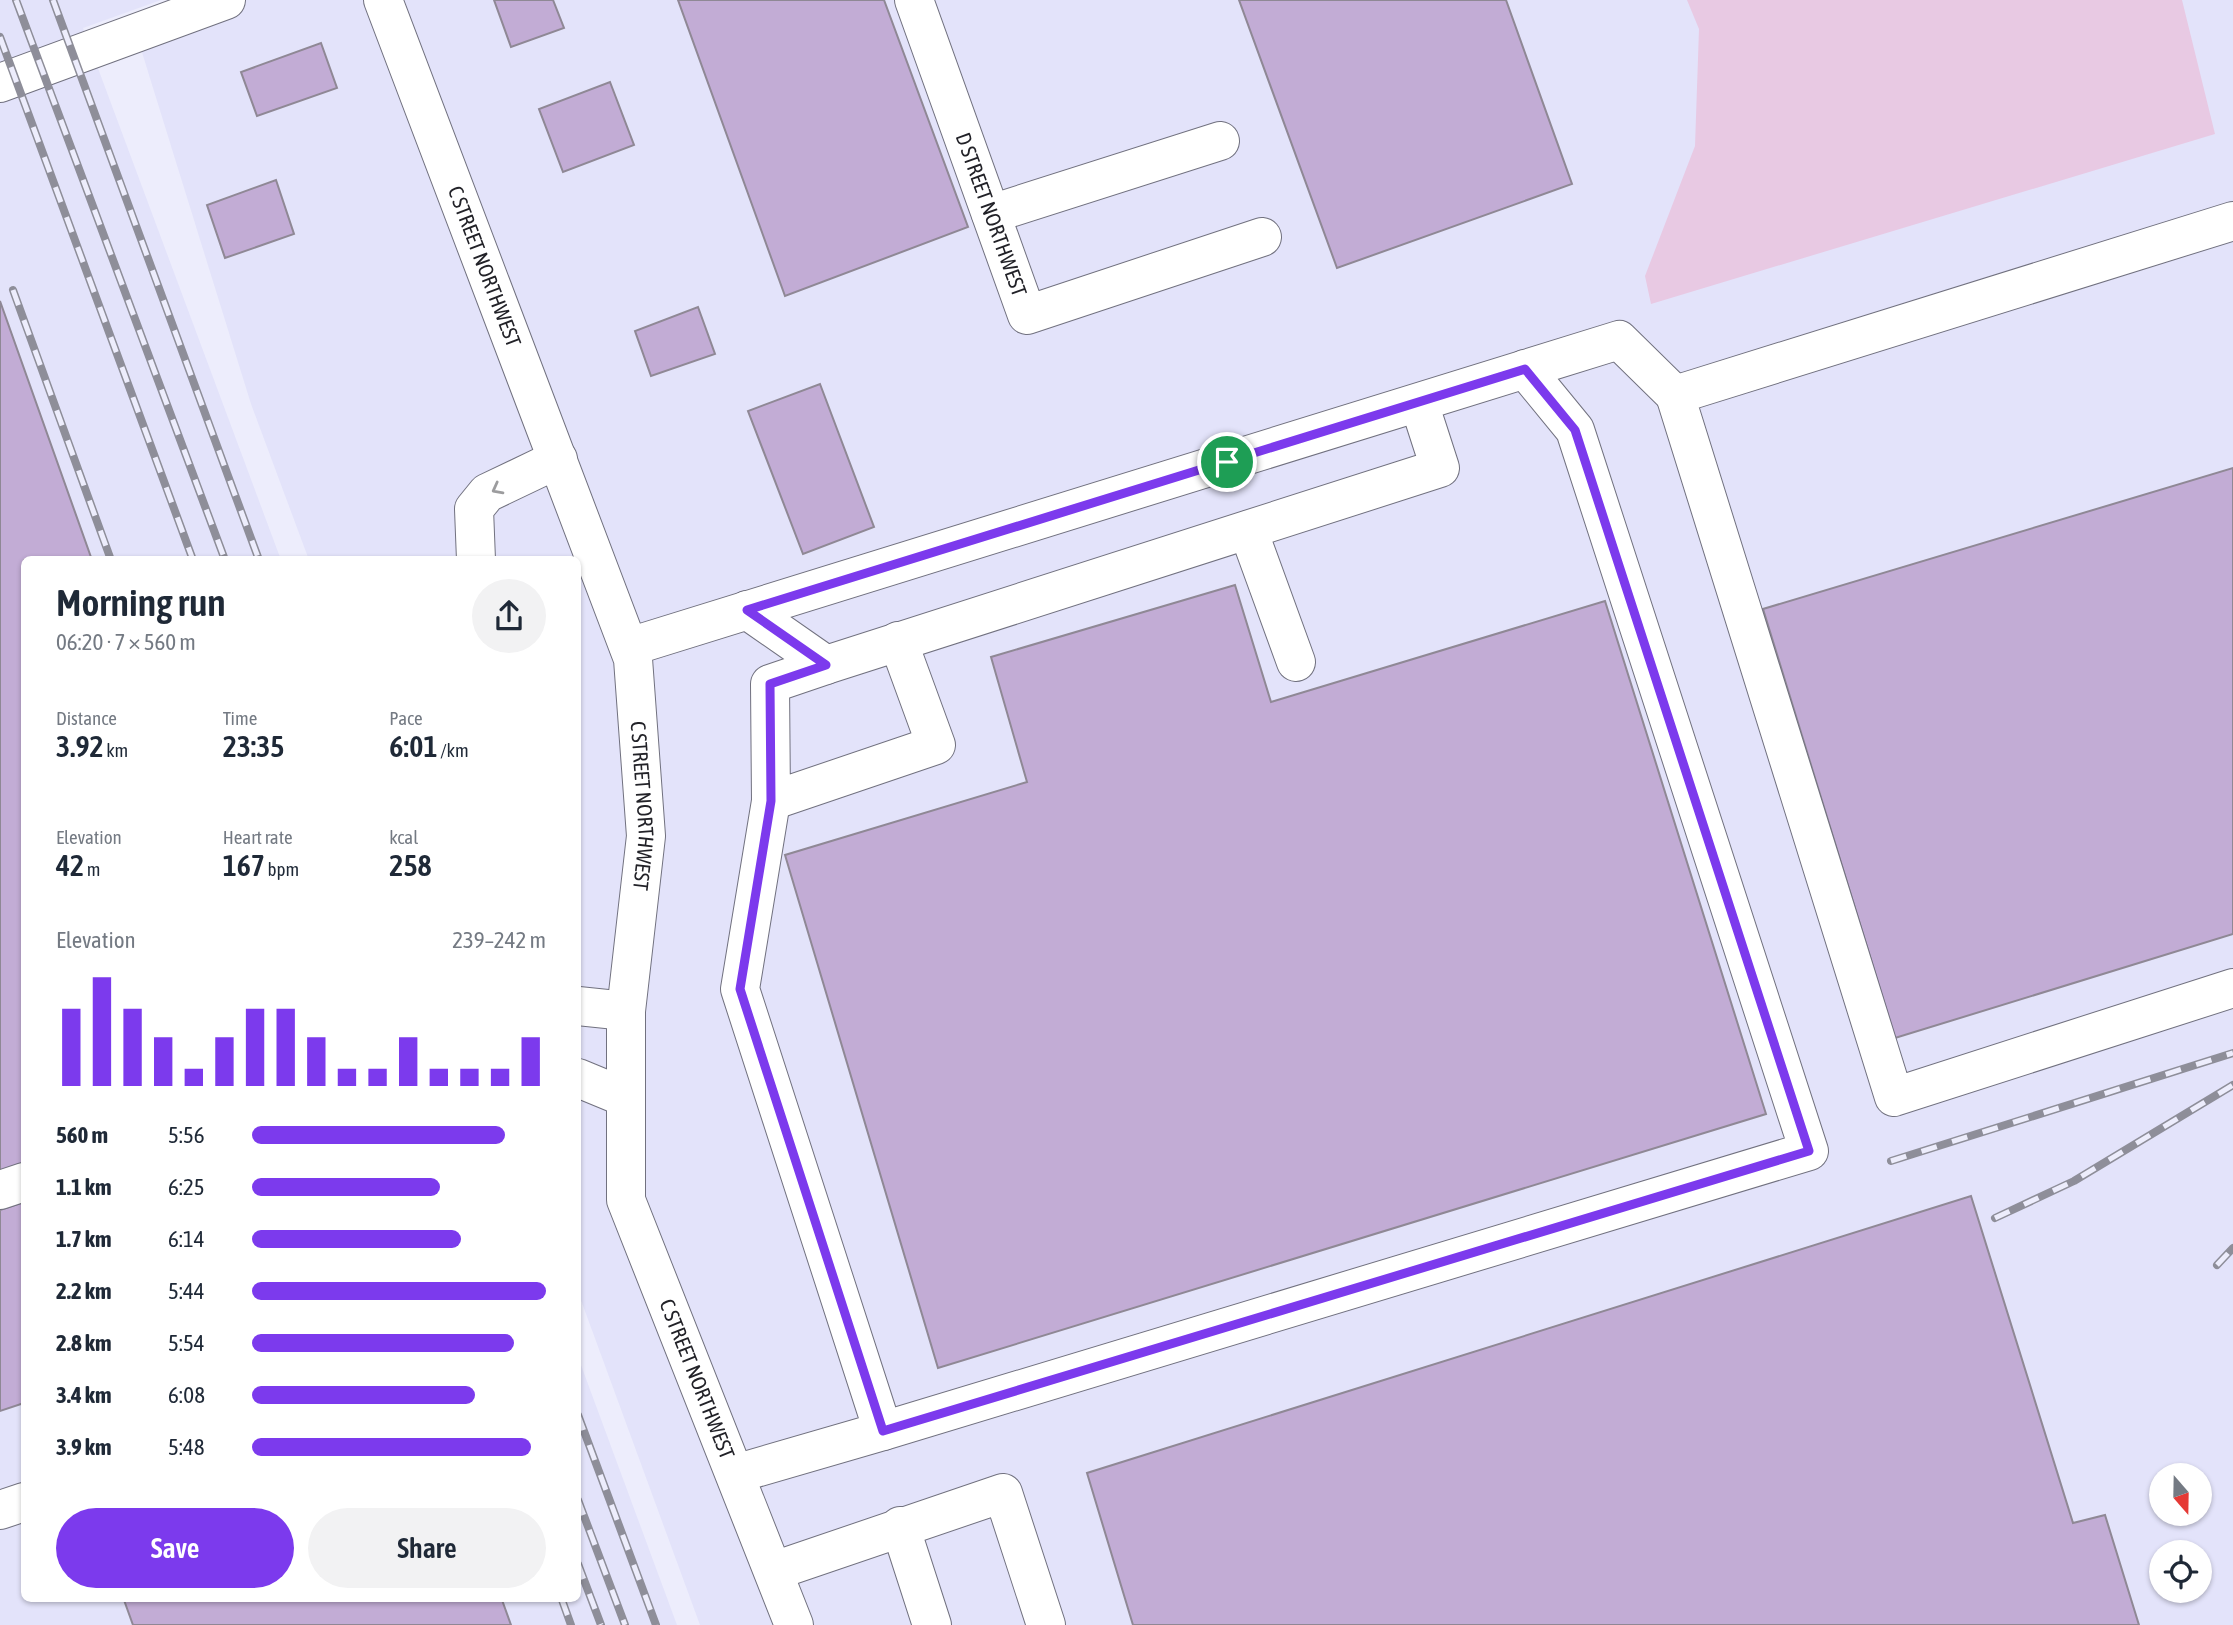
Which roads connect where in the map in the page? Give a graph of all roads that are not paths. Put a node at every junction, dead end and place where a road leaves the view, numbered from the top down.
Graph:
1 (226, 0) edge
2 (383, 0) edge
3 (914, 0) edge
4 (0, 83) edge
5 (1220, 141) dead end
6 (991, 214) junction
7 (2233, 221) edge
8 (1262, 237) dead end
9 (1525, 369) junction
10 (1675, 394) junction
11 (1419, 403) junction
12 (558, 459) junction
13 (1248, 530) junction
14 (476, 556) edge
15 (747, 610) junction
16 (898, 642) junction
17 (629, 647) junction
18 (1296, 662) dead end
19 (826, 665) junction
20 (771, 801) junction
21 (2233, 988) edge
22 (581, 1006) edge
23 (626, 1012) junction
24 (581, 1079) edge
25 (624, 1097) junction
26 (21, 1183) edge
27 (0, 1190) edge
28 (883, 1431) junction
29 (735, 1474) junction
30 (21, 1503) edge
31 (0, 1510) edge
32 (900, 1526) junction
33 (774, 1571) junction
34 (794, 1625) edge
35 (932, 1625) edge
36 (1046, 1625) edge

1 - 4 street
2 - 12 street, C STREET NORTHWEST
3 - 6 street, D STREET NORTHWEST
5 - 6 street
6 - 8 street, D STREET NORTHWEST
7 - 10 street
9 - 10 street
9 - 11 street
9 - 28 street
10 - 21 street
11 - 13 street
11 - 15 street
12 -> 14 street
12 - 17 street, C STREET NORTHWEST
13 - 16 street
13 - 18 street
15 - 17 street
15 - 19 street
16 - 19 street
16 - 20 street
17 - 23 street, C STREET NORTHWEST
19 - 20 street
20 - 28 street
22 - 23 street
23 - 25 street, C STREET NORTHWEST
24 - 25 street
25 - 29 street, C STREET NORTHWEST
26 - 27 street
28 - 29 street
29 - 33 street, C STREET NORTHWEST
30 - 31 street
32 - 33 street
32 - 35 street
32 - 36 street
33 - 34 street, C STREET NORTHWEST

